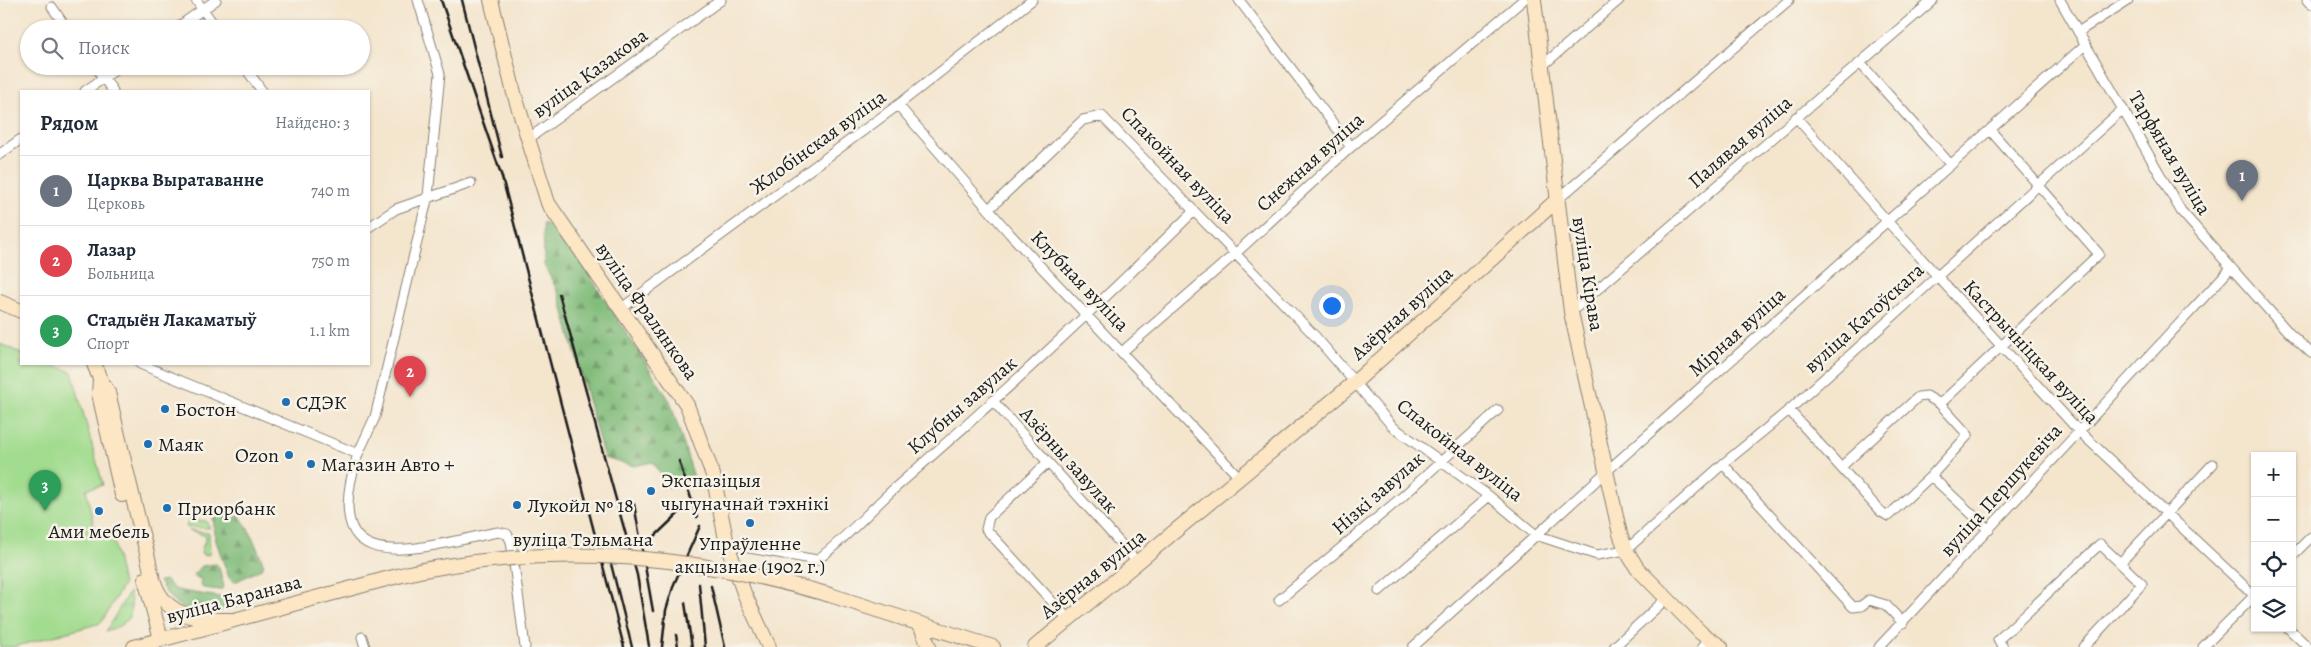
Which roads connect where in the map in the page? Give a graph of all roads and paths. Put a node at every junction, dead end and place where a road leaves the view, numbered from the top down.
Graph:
1 (196, 0) edge
2 (216, 0) edge
3 (418, 0) edge
4 (491, 0) edge
5 (721, 0) edge
6 (1032, 0) edge
7 (1238, 0) edge
8 (1523, 0) edge
9 (1534, 0) edge
10 (1619, 0) edge
11 (1789, 0) edge
12 (1933, 0) edge
13 (2060, 0) edge
14 (2128, 0) edge
15 (2307, 0) edge
16 (2311, 4) edge
17 (52, 7) dead end
18 (203, 10) junction
19 (61, 20) edge
20 (188, 20) edge
21 (210, 20) edge
22 (2078, 32) junction
23 (2085, 45) junction
24 (1860, 63) junction
25 (1542, 66) junction
26 (102, 75) edge
27 (108, 75) edge
28 (250, 75) edge
29 (104, 78) junction
30 (87, 90) edge
31 (112, 90) edge
32 (261, 90) edge
33 (898, 105) junction
34 (2123, 109) junction
35 (1796, 117) junction
36 (1990, 130) junction
37 (528, 139) junction
38 (20, 140) edge
39 (1351, 147) junction
40 (0, 154) edge
41 (1951, 165) junction
42 (471, 182) dead end
43 (2038, 185) junction
44 (428, 196) junction
45 (1557, 200) junction
46 (989, 209) junction
47 (1194, 211) junction
48 (1888, 222) junction
49 (370, 226) edge
50 (1236, 253) junction
51 (2231, 268) junction
52 (1936, 275) junction
53 (0, 302) edge
54 (622, 308) junction
55 (20, 311) edge
56 (1571, 312) junction
57 (1089, 315) junction
58 (2002, 347) junction
59 (1122, 352) junction
60 (2311, 353) edge
61 (94, 365) edge
62 (142, 365) edge
63 (100, 379) junction
64 (1354, 383) junction
65 (994, 402) junction
66 (1940, 404) junction
67 (1498, 410) dead end
68 (1789, 410) junction
69 (2079, 431) junction
70 (358, 454) junction
71 (1442, 461) junction
72 (1047, 463) junction
73 (1723, 464) junction
74 (2213, 464) dead end
75 (1841, 467) junction
76 (1606, 471) junction
77 (1931, 476) junction
78 (1240, 478) junction
79 (1489, 496) junction
80 (2166, 512) junction
81 (1989, 530) junction
82 (1536, 535) junction
83 (2311, 537) edge
84 (727, 544) junction
85 (1626, 550) junction
86 (2296, 552) edge
87 (2120, 563) junction
88 (1138, 564) junction
89 (345, 590) joint
90 (1379, 591) dead end
91 (2251, 592) edge
92 (1667, 598) junction
93 (2251, 598) edge
94 (1278, 600) dead end
95 (230, 620) junction
96 (1069, 620) junction
97 (1903, 623) junction
98 (917, 624) junction
99 (2292, 632) edge
100 (362, 636) dead end
101 (161, 639) junction
102 (1711, 645) edge
103 (134, 647) edge
104 (365, 647) edge
105 (524, 647) edge
106 (769, 647) edge
107 (929, 647) edge
108 (992, 647) edge
109 (1035, 647) edge
110 (1413, 647) edge
111 (1614, 647) edge
112 (1879, 647) edge
113 (2003, 647) edge
114 (2084, 647) edge
115 (2203, 647) edge
116 (2308, 647) edge

1 - 18 street
2 - 18 street
3 - 44 street
4 - 37 main road, вуліца Фралянкова
5 - 37 street, вуліца Казакова
6 - 33 street, Жлобінская вуліца
7 - 39 street
8 - 39 street, Снежная вуліца
9 - 25 main road, вуліца Кірава
10 - 25 street
11 - 45 street, Азёрная вуліца
12 - 24 street, Палявая вуліца
13 - 22 street, Тарфяная вуліца
14 - 22 street
15 - 16 street
17 - 19 street
18 - 20 street
18 - 21 street
22 - 23 street, Тарфяная вуліца
23 - 34 street, Тарфяная вуліца
23 - 36 street, Мірная вуліца
24 - 35 street, Палявая вуліца
24 - 41 street
25 - 45 main road, вуліца Кірава
26 - 29 street
27 - 29 street
28 - 32 street
29 - 30 street
29 - 31 street
33 - 46 street, Клубная вуліца
33 - 54 street, Жлобінская вуліца
34 - 43 street, вуліца Катоўскага
34 - 51 street, Тарфяная вуліца
35 - 48 street, Кастрычніцкая вуліца
35 - 56 street, Палявая вуліца
36 - 41 street, Мірная вуліца
36 - 43 street
37 - 54 main road, вуліца Фралянкова
38 - 40 street
39 - 50 street, Снежная вуліца
41 - 48 street, Мірная вуліца
42 - 44 street
43 - 52 street, вуліца Катоўскага
43 - 58 street
44 - 49 street
44 - 70 street
45 - 56 main road, вуліца Кірава
45 - 64 main road, Азёрная вуліца
46 - 47 street, Спакойная вуліца
46 - 57 street, Клубная вуліца
47 - 50 street, Спакойная вуліца
47 - 57 street, Клубны завулак
48 - 52 street, Кастрычніцкая вуліца
48 - 76 street, Мірная вуліца
50 - 59 street, Снежная вуліца
50 - 64 street, Спакойная вуліца
51 - 60 street, Тарфяная вуліца
51 - 69 street, вуліца Першукевіча
52 - 58 street, Кастрычніцкая вуліца
52 - 68 street, вуліца Катоўскага
53 - 55 main road
54 - 84 main road, вуліца Фралянкова
56 - 76 main road, вуліца Кірава
57 - 59 street, Клубная вуліца
57 - 65 street, Клубны завулак
58 - 66 street
58 - 69 street, Кастрычніцкая вуліца
59 - 78 street, Клубная вуліца
61 - 63 main road
62 - 70 street
63 - 95 main road
63 - 101 main road
64 - 71 street, Спакойная вуліца
64 - 78 main road, Азёрная вуліца
65 - 72 street, Азёрны завулак
65 - 84 street, Клубны завулак
66 - 75 street
66 - 77 street
67 - 71 street, Нізкі завулак
68 - 73 street, вуліца Катоўскага
68 - 75 street
69 - 80 street, Кастрычніцкая вуліца
69 - 81 street, вуліца Першукевіча
70 - 105 street
71 - 79 street, Спакойная вуліца
71 - 94 street, Нізкі завулак
72 - 88 street, Азёрны завулак
72 - 96 street
73 - 85 street, вуліца Катоўскага
73 - 97 street
74 - 80 street
75 - 77 street
76 - 82 street, Мірная вуліца
76 - 85 main road, вуліца Кірава
77 - 81 street
78 - 88 main road, Азёрная вуліца
79 - 82 street, Спакойная вуліца
79 - 90 street
80 - 87 street
80 - 91 street, Кастрычніцкая вуліца
81 - 97 street, вуліца Першукевіча
82 - 85 street, Спакойная вуліца
82 - 110 street, Мірная вуліца
83 - 86 street
84 - 106 main road, вуліца Фралянкова
85 - 92 main road
87 - 113 street
87 - 114 street
88 - 96 main road, Азёрная вуліца
89 - 95 main road, вуліца Баранава
89 - 98 main road, вуліца Тэльмана, bridge
92 - 102 main road
92 - 111 street
93 - 115 street
95 - 101 main road, вуліца Баранава
96 - 109 main road, Азёрная вуліца
97 - 112 street, вуліца Першукевіча
98 - 107 main road
98 - 108 main road, вуліца Тэльмана
99 - 116 street
100 - 104 street
101 - 103 main road, вуліца Баранава

